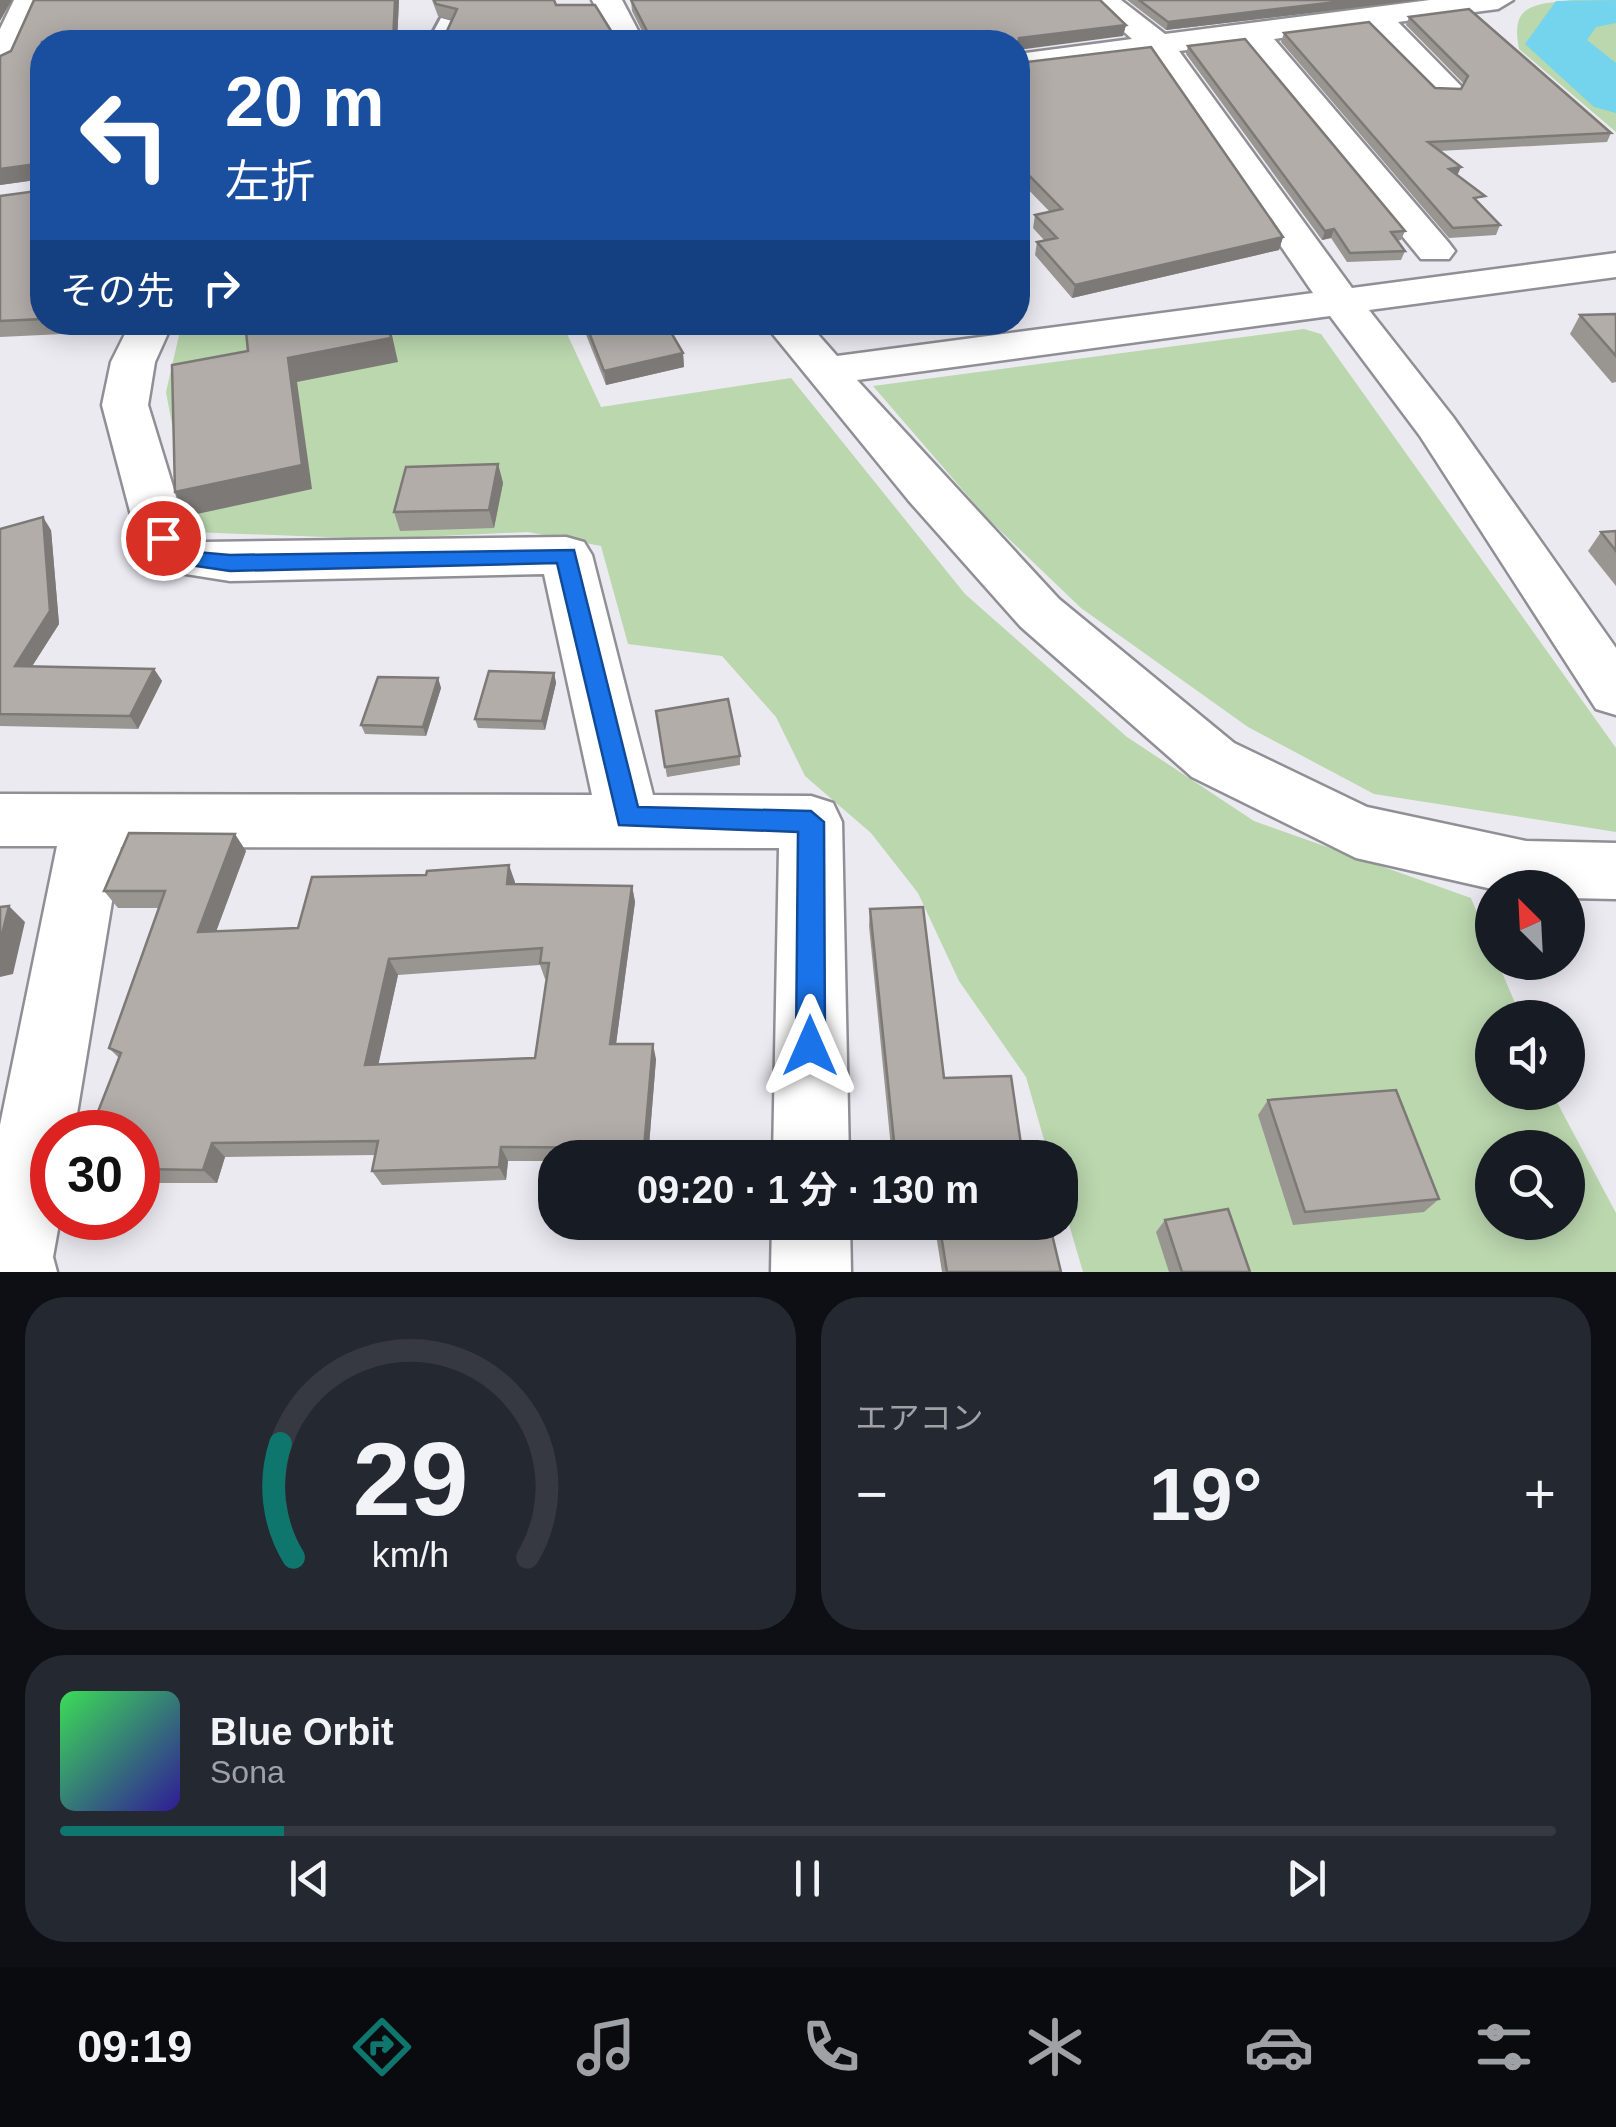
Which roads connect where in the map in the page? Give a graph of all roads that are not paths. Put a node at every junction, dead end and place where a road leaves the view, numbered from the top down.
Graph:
1 (29, 0) edge
2 (607, 0) edge
3 (1103, 0) edge
4 (1498, 0) edge
5 (1376, 16) junction
6 (447, 22) edge
7 (443, 30) edge
8 (623, 30) edge
9 (1252, 32) junction
10 (1158, 44) junction
11 (1030, 61) edge
12 (0, 62) edge
13 (1446, 87) edge
14 (1435, 251) dead end
15 (1616, 265) edge
16 (1345, 302) junction
17 (146, 335) edge
18 (795, 335) edge
19 (824, 371) junction
20 (1616, 693) edge
21 (628, 818) junction
22 (0, 820) edge
23 (94, 820) junction
24 (1616, 871) edge
25 (810, 1140) edge
26 (810, 1240) edge
27 (17, 1272) edge
28 (810, 1272) edge

1 - 12 street
2 - 8 street
3 - 10 street
4 - 5 street
5 - 9 street
5 - 13 street
6 - 7 lane
9 - 10 street
9 - 14 street
10 - 11 street
10 - 16 street
15 - 16 street
16 - 19 street
16 - 20 street
17 - 21 street
18 - 19 street
19 - 24 street
21 - 23 street
21 - 25 street
22 - 23 street
23 - 27 street
26 - 28 street

